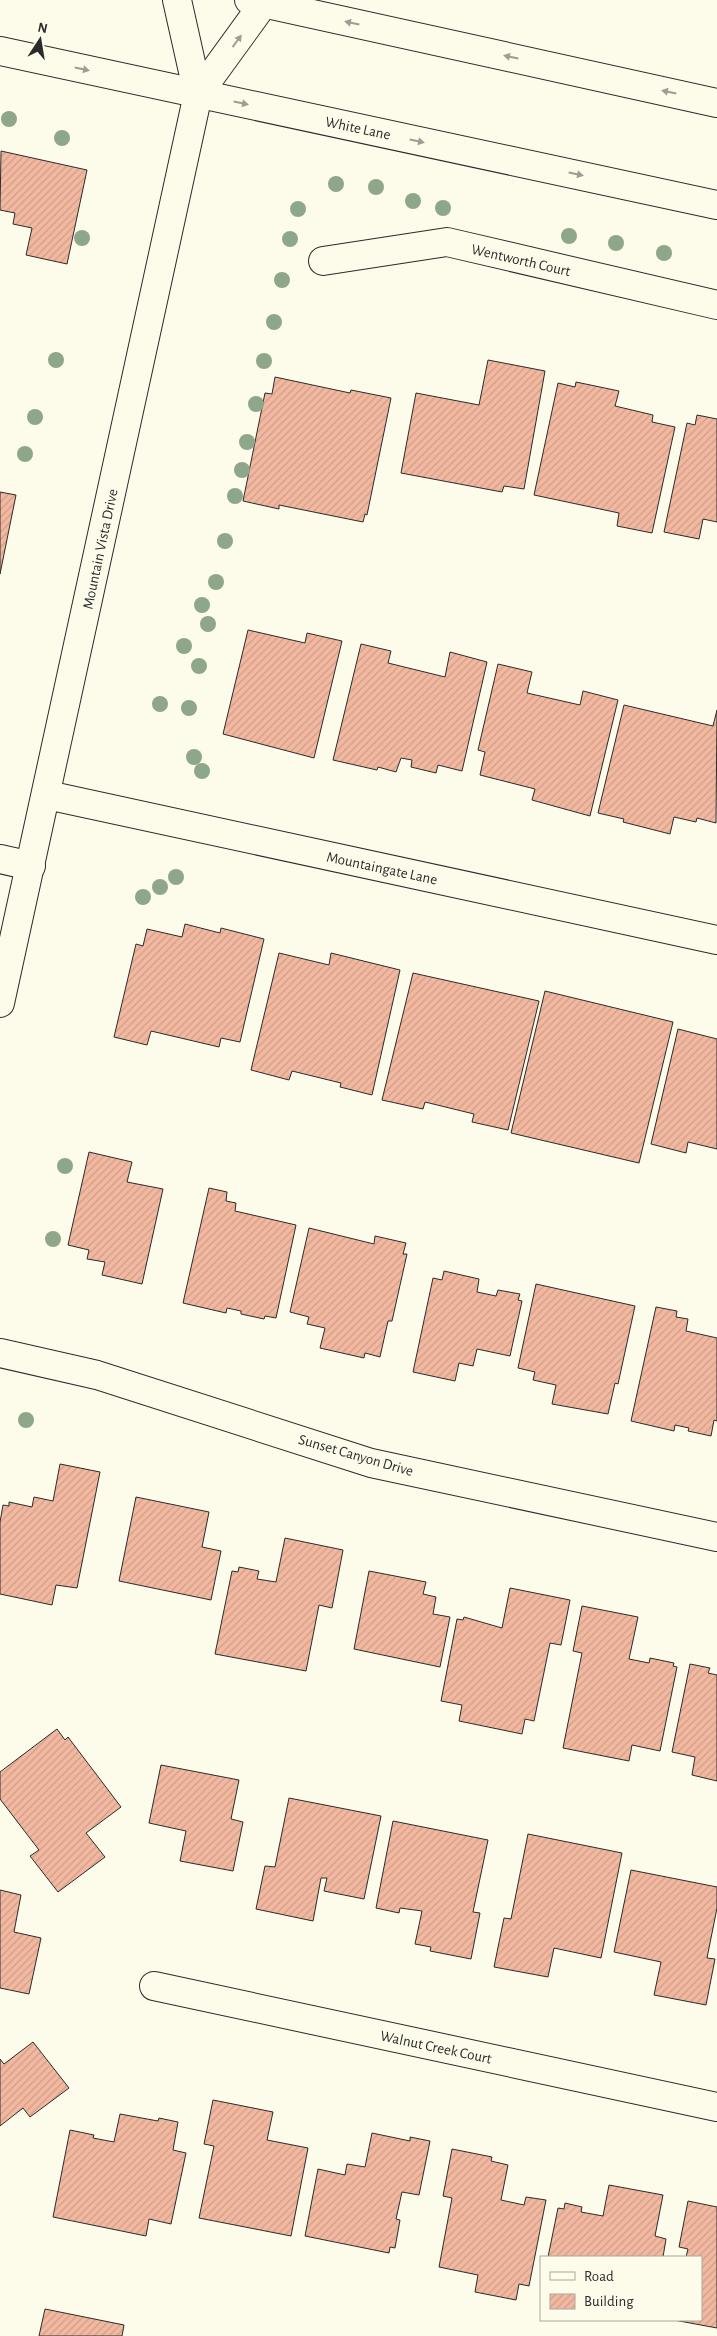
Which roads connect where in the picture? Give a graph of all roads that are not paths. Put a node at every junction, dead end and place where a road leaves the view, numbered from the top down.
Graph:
1 (178, 0) edge
2 (259, 1) edge
3 (0, 51) edge
4 (198, 94) junction
5 (717, 103) edge
6 (717, 204) edge
7 (323, 261) dead end
8 (717, 305) edge
9 (47, 795) junction
10 (0, 859) edge
11 (31, 866) junction
12 (717, 940) edge
13 (0, 1003) edge
14 (0, 1353) edge
15 (717, 1537) edge
16 (154, 1986) dead end
17 (717, 2107) edge

1 - 4 street, Mountain Vista Drive
4 -> 2 street, Mountain Vista Drive
5 -> 2 street
3 -> 4 street, White Lane
4 -> 6 street, White Lane
4 - 9 street, Mountain Vista Drive
7 - 8 street, Wentworth Court
9 - 11 street, Mountain Vista Drive
9 - 12 street, Mountaingate Lane
10 - 11 street
11 - 13 street, Mountain Vista Drive
14 - 15 street, Sunset Canyon Drive
16 - 17 street, Walnut Creek Court

